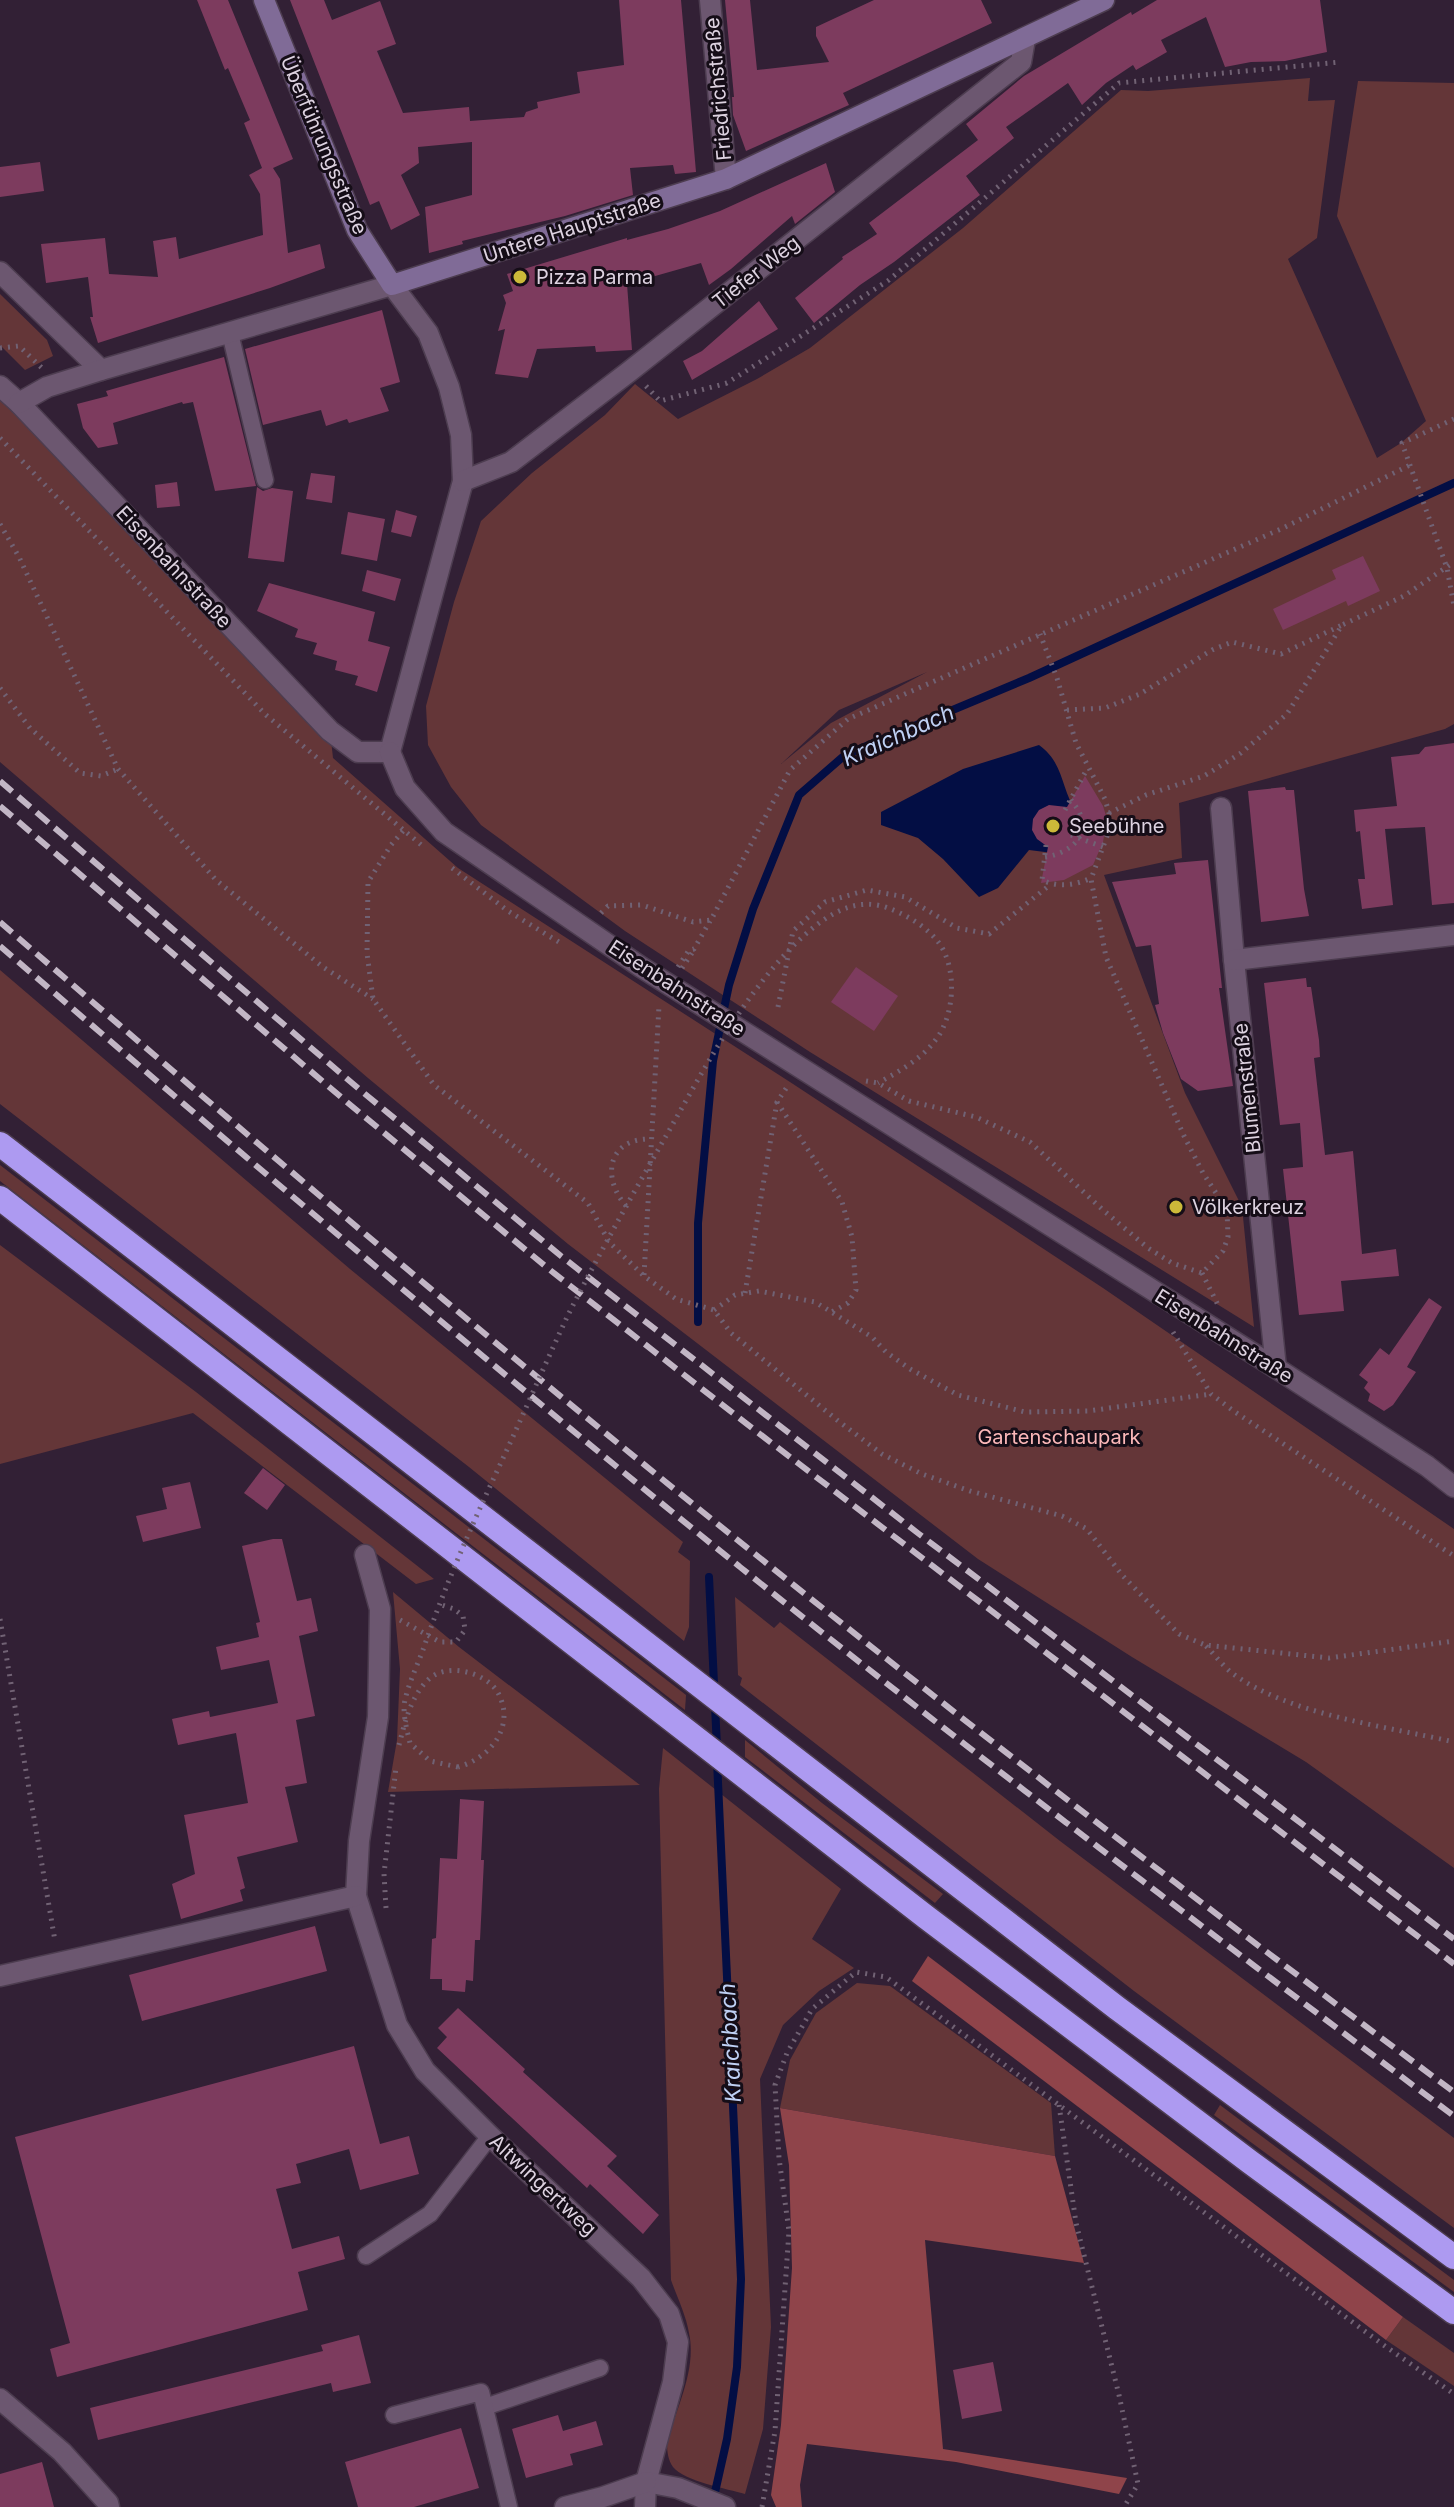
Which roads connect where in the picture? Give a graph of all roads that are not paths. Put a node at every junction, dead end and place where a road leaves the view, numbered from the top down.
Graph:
1 (264, 0) edge
2 (710, 0) edge
3 (1104, 0) edge
4 (1025, 39) junction
5 (726, 179) junction
6 (0, 272) edge
7 (392, 285) junction
8 (230, 333) junction
9 (101, 370) junction
10 (0, 386) edge
11 (19, 403) junction
12 (265, 480) dead end
13 (463, 481) junction
14 (390, 752) junction
15 (1221, 808) dead end
16 (1454, 935) edge
17 (1234, 960) junction
18 (0, 1144) edge
19 (0, 1198) edge
20 (1276, 1368) junction
21 (1454, 1487) edge
22 (365, 1555) dead end
23 (356, 1896) junction
24 (0, 1976) edge
25 (490, 2136) junction
26 (366, 2256) dead end
27 (1454, 2257) edge
28 (1454, 2312) edge
29 (600, 2368) dead end
30 (0, 2399) edge
31 (485, 2407) junction
32 (394, 2415) dead end
33 (646, 2482) junction
34 (109, 2507) edge
35 (509, 2507) edge
36 (565, 2507) edge
37 (645, 2507) edge
38 (725, 2507) edge

1 - 7 main road, Überführungsstraße
2 - 5 street, Friedrichstraße
3 - 4 main road, Untere Hauptstraße
4 - 5 main road, Untere Hauptstraße
4 - 13 street, Tiefer Weg
5 - 7 main road, Untere Hauptstraße
6 - 9 street
7 - 8 street, Untere Hauptstraße
7 - 13 street
8 - 9 street, Untere Hauptstraße
8 - 12 lane
9 - 11 street, Untere Hauptstraße
10 - 11 street, Eisenbahnstraße
11 - 14 street, Eisenbahnstraße
13 - 14 street
14 - 20 street, Eisenbahnstraße
15 - 17 street, Blumenstraße
16 - 17 street
17 - 20 street, Blumenstraße
18 - 27 highway
19 - 28 highway
20 - 21 street, Eisenbahnstraße
22 - 23 street, Altwingertweg
23 - 24 street
23 - 25 street, Altwingertweg
25 - 26 lane
25 - 33 street, Altwingertweg
29 - 31 lane
30 - 34 street
31 - 32 lane
31 - 35 lane
33 - 36 street
33 - 37 street, Altwingertweg
33 - 38 street

